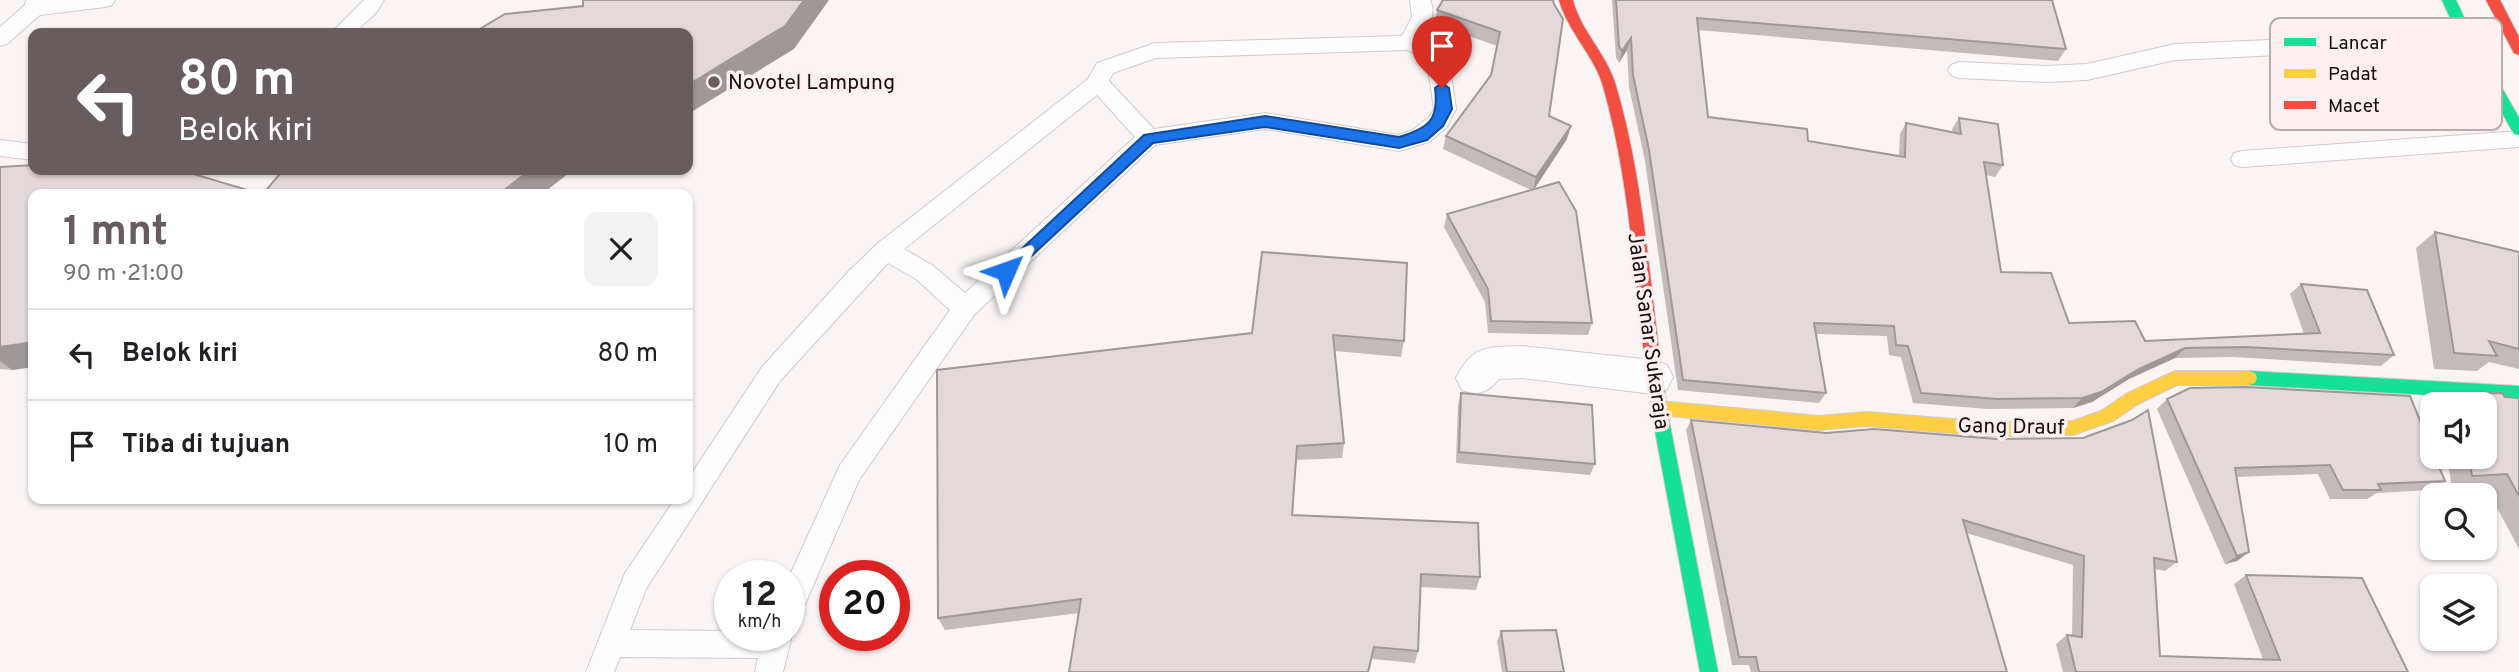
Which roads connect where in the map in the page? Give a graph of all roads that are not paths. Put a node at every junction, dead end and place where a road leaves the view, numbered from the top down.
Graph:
1 (105, 0) edge
2 (374, 0) edge
3 (1420, 0) edge
4 (1566, 0) edge
5 (2449, 0) edge
6 (2493, 0) edge
7 (35, 4) edge
8 (2457, 18) edge
9 (347, 28) edge
10 (0, 38) edge
11 (1408, 43) junction
12 (2270, 48) edge
13 (2519, 50) edge
14 (1959, 70) dead end
15 (1098, 83) junction
16 (2502, 100) edge
17 (2519, 130) edge
18 (1149, 138) junction
19 (2519, 139) edge
20 (0, 148) edge
21 (28, 151) edge
22 (2242, 159) dead end
23 (886, 250) junction
24 (965, 309) junction
25 (1476, 378) dead end
26 (1656, 392) junction
27 (2519, 393) edge
28 (693, 493) edge
29 (686, 504) edge
30 (805, 573) edge
31 (612, 643) junction
32 (714, 648) edge
33 (600, 672) edge
34 (1709, 672) edge

1 - 7 lane
2 - 9 lane
3 - 11 lane
4 - 26 main road, Jalan Sanar Sukaraja
5 - 8 main road
6 - 13 main road
7 - 10 lane
11 - 15 lane
11 - 18 lane
12 - 14 lane
15 - 18 lane
15 - 23 lane
16 - 17 main road
18 - 24 lane
19 - 22 lane
20 - 21 lane
23 - 24 lane
23 - 28 lane
24 - 30 lane
25 - 26 street
26 - 27 main road, Gang Drauf
26 - 34 main road, Jalan Sanar Sukaraja
29 - 31 lane
31 - 32 lane
31 - 33 lane

